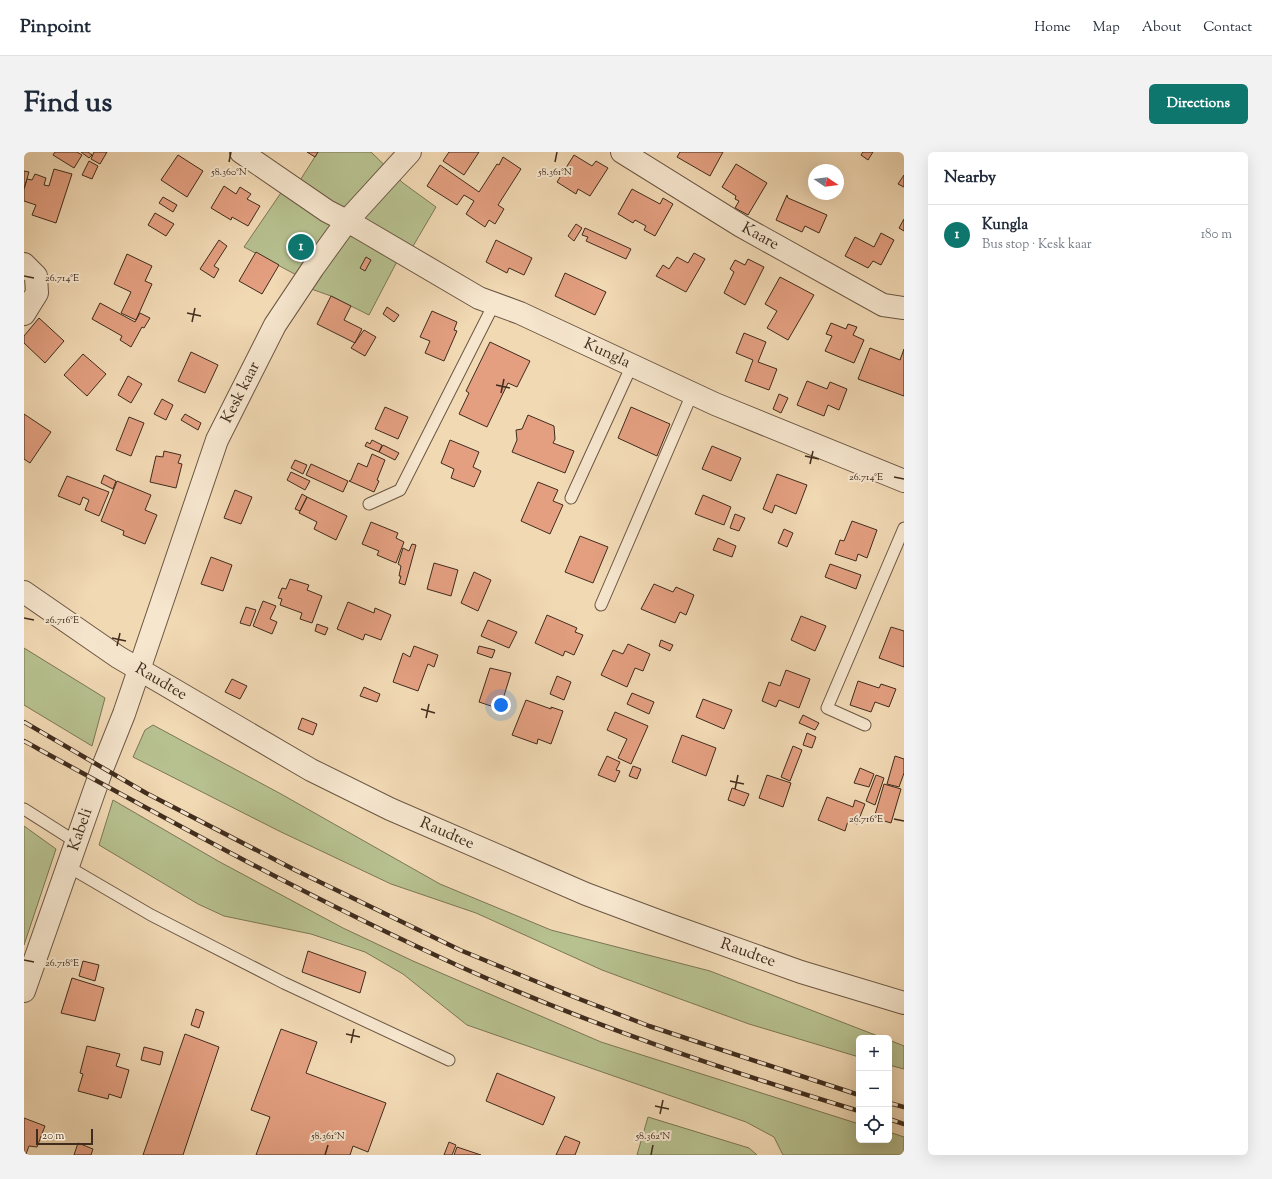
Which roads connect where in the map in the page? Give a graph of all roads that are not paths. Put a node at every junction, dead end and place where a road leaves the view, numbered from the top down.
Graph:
1 (241, 152) edge
2 (410, 152) edge
3 (622, 152) edge
4 (348, 222) junction
5 (24, 264) edge
6 (494, 304) junction
7 (904, 308) edge
8 (24, 314) edge
9 (632, 366) junction
10 (692, 394) junction
11 (904, 481) edge
12 (571, 498) dead end
13 (369, 504) dead end
14 (904, 528) edge
15 (24, 592) edge
16 (601, 605) dead end
17 (138, 669) junction
18 (865, 725) dead end
19 (24, 809) edge
20 (76, 842) junction
21 (67, 866) junction
22 (24, 991) edge
23 (904, 1003) edge
24 (449, 1060) dead end

1 - 4 street, Kungla
2 - 4 street, Kesk kaar
3 - 7 street, Kaare
4 - 6 street, Kungla
4 - 17 street, Kesk kaar
5 - 8 street
6 - 9 street, Kungla
6 - 13 lane
9 - 10 street, Kungla
9 - 12 lane
10 - 11 street, Kungla
10 - 16 lane
14 - 18 lane
15 - 17 street, Raudtee
17 - 20 street, Kabeli
17 - 23 street, Raudtee
19 - 20 lane
20 - 21 street, Kabeli
21 - 22 street, Kabeli
21 - 24 lane

